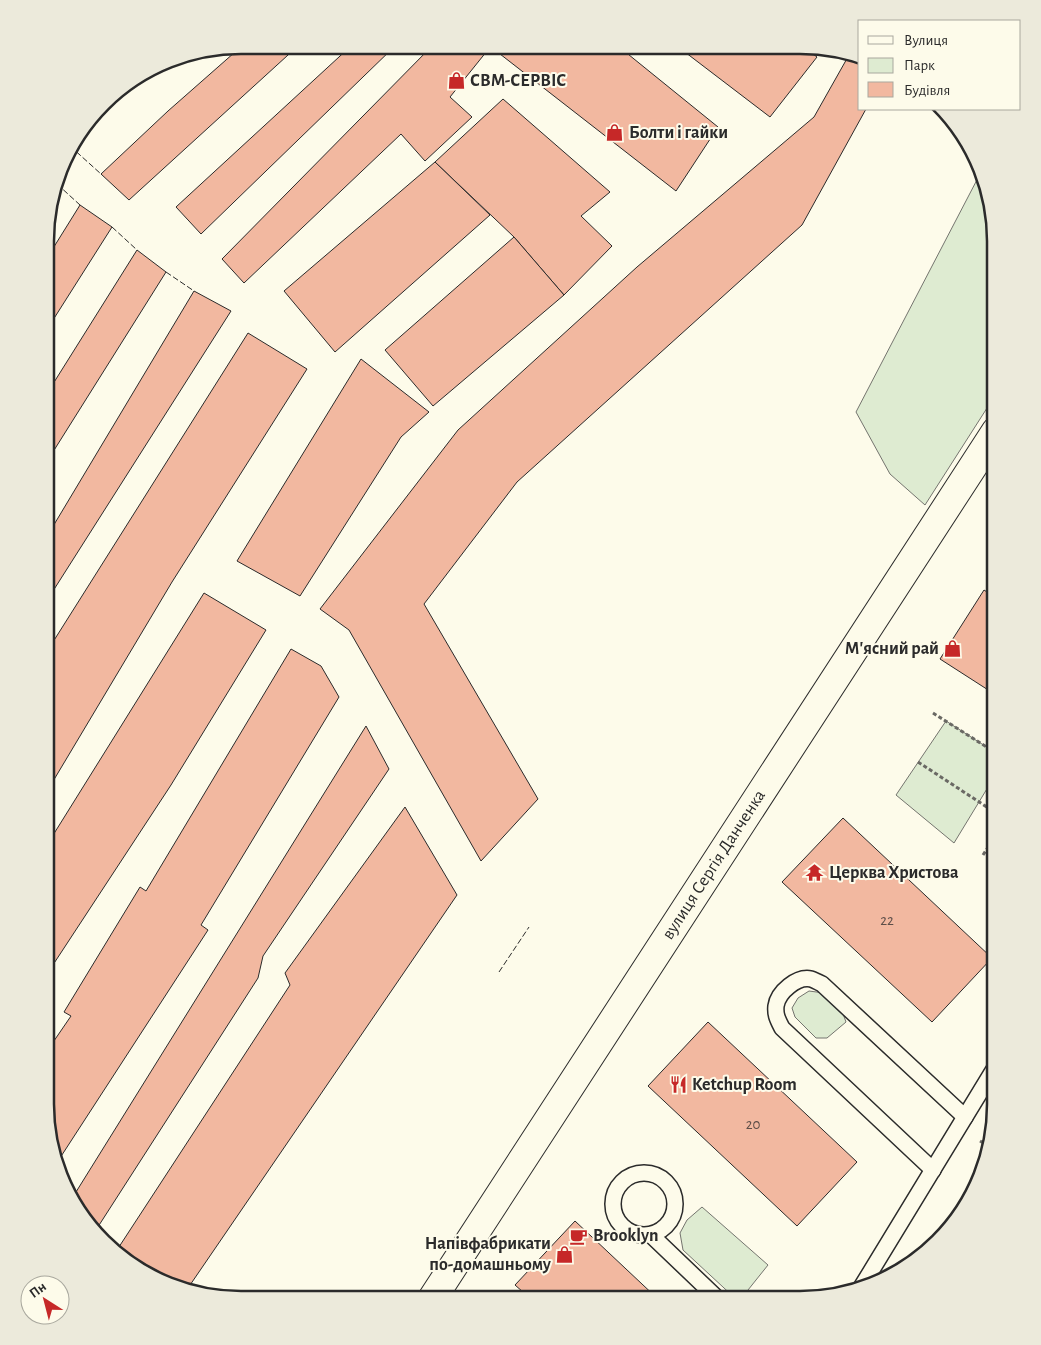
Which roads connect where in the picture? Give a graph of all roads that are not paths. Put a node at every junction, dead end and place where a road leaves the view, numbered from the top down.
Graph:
1 (987, 446) edge
2 (987, 1081) edge
3 (965, 1117) junction
4 (933, 1170) junction
5 (651, 1235) junction
6 (866, 1279) edge
7 (437, 1291) edge
8 (710, 1291) edge

1 - 7 street, вулиця Сергія Данченка
2 - 3 lane
3 - 4 lane
3 - 4 lane
4 - 6 lane
5 - 5 lane
5 - 8 lane

